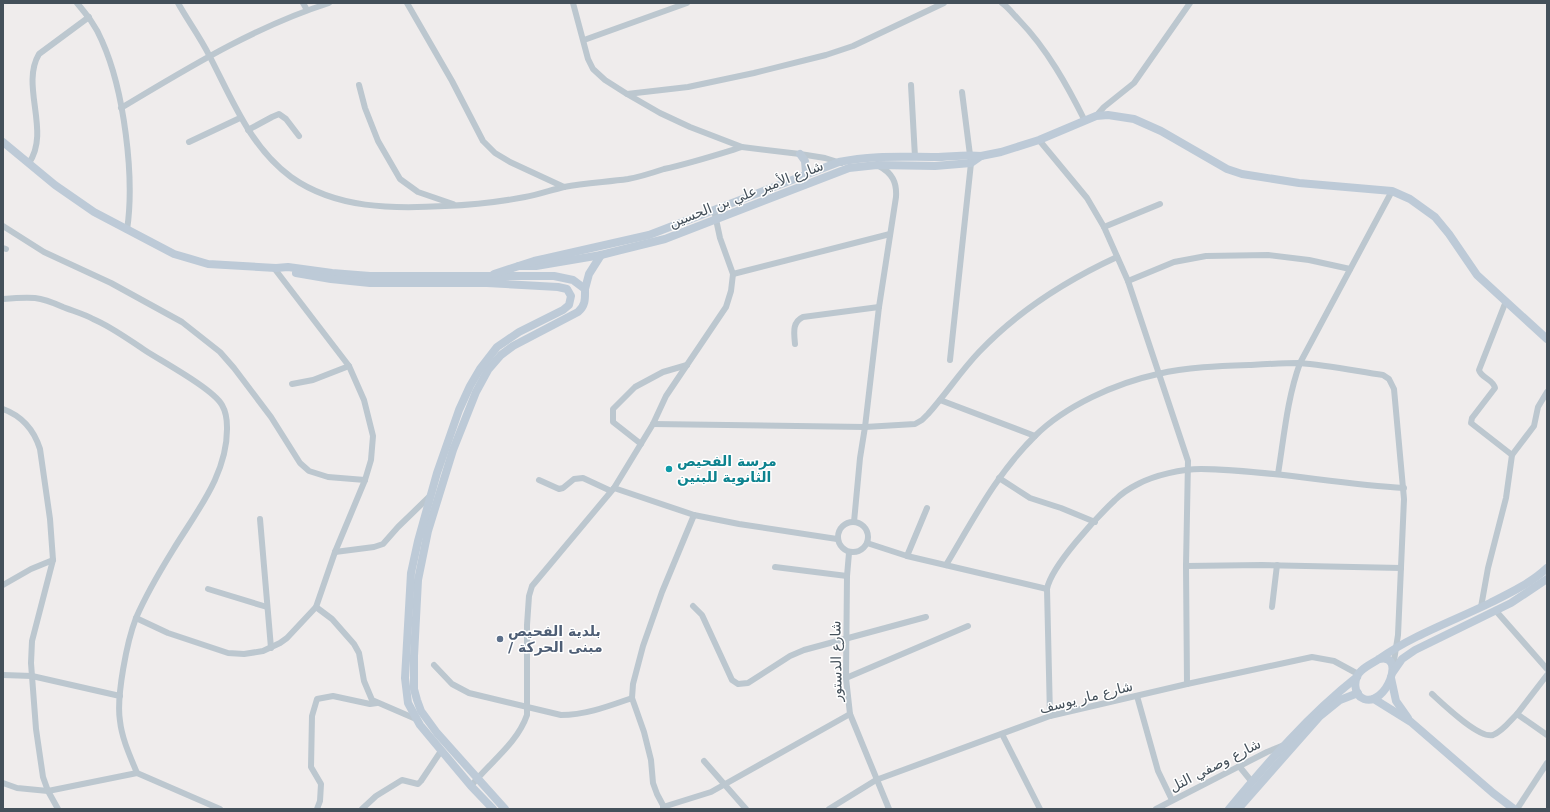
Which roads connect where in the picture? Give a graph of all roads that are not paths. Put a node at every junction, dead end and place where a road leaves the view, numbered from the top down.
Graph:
1 (77, 3) edge
2 (178, 3) edge
3 (303, 3) edge
4 (329, 3) edge
5 (407, 3) edge
6 (573, 3) edge
7 (687, 3) edge
8 (944, 3) edge
9 (1002, 3) edge
10 (1190, 3) edge
11 (308, 10) junction
12 (89, 17) junction
13 (584, 40) junction
14 (209, 56) junction
15 (359, 85) dead end
16 (911, 85) dead end
17 (962, 92) dead end
18 (627, 94) junction
19 (121, 108) junction
20 (1096, 116) junction
21 (240, 118) junction
22 (1085, 121) junction
23 (248, 130) junction
24 (299, 136) dead end
25 (1038, 140) junction
26 (3, 142) edge
27 (189, 142) dead end
28 (742, 147) junction
29 (800, 154) junction
30 (970, 154) junction
31 (981, 156) junction
32 (915, 157) junction
33 (839, 162) junction
34 (29, 163) junction
35 (971, 163) junction
36 (877, 166) junction
37 (849, 168) junction
38 (806, 173) junction
39 (564, 187) junction
40 (1392, 191) junction
41 (1160, 204) dead end
42 (456, 206) junction
43 (714, 210) junction
44 (717, 220) junction
45 (3, 226) edge
46 (1104, 228) junction
47 (127, 230) junction
48 (890, 234) junction
49 (601, 255) junction
50 (1117, 257) junction
51 (519, 266) junction
52 (275, 268) junction
53 (1350, 269) junction
54 (733, 274) junction
55 (488, 279) junction
56 (1128, 281) junction
57 (585, 289) junction
58 (3, 299) edge
59 (1506, 301) junction
60 (879, 307) junction
61 (1546, 335) edge
62 (794, 344) dead end
63 (950, 360) dead end
64 (1300, 363) junction
65 (687, 365) junction
66 (349, 366) junction
67 (1159, 373) junction
68 (292, 384) dead end
69 (1547, 392) edge
70 (940, 400) junction
71 (3, 409) edge
72 (653, 424) junction
73 (865, 427) junction
74 (1035, 436) junction
75 (641, 444) junction
76 (1512, 455) junction
77 (1188, 469) junction
78 (1278, 474) junction
79 (441, 475) junction
80 (1000, 478) junction
81 (364, 480) junction
82 (539, 480) dead end
83 (1404, 488) junction
84 (612, 490) junction
85 (430, 496) junction
86 (927, 508) dead end
87 (694, 515) junction
88 (260, 519) dead end
89 (854, 522) junction
90 (1095, 522) junction
91 (837, 538) junction
92 (867, 544) junction
93 (335, 552) junction
94 (850, 552) junction
95 (906, 556) junction
96 (53, 560) junction
97 (946, 565) junction
98 (1277, 565) junction
99 (1186, 566) junction
100 (775, 567) dead end
101 (1401, 568) junction
102 (1547, 568) edge
103 (847, 576) junction
104 (1547, 579) edge
105 (3, 585) edge
106 (208, 588) dead end
107 (1047, 589) junction
108 (692, 606) dead end
109 (267, 607) junction
110 (316, 607) junction
111 (1272, 607) dead end
112 (1481, 607) junction
113 (1496, 611) junction
114 (926, 617) dead end
115 (136, 618) junction
116 (968, 626) dead end
117 (847, 637) junction
118 (1397, 647) junction
119 (271, 648) junction
120 (1379, 659) junction
121 (434, 665) dead end
122 (1547, 669) edge
123 (1392, 672) junction
124 (3, 675) edge
125 (1547, 675) edge
126 (32, 676) junction
127 (1358, 676) junction
128 (846, 678) junction
129 (1187, 684) junction
130 (1358, 693) junction
131 (1432, 694) dead end
132 (120, 696) junction
133 (1137, 696) junction
134 (632, 698) junction
135 (1374, 699) junction
136 (377, 703) junction
137 (526, 707) junction
138 (850, 714) junction
139 (1517, 714) junction
140 (1050, 716) junction
141 (416, 719) junction
142 (1411, 722) junction
143 (1002, 734) junction
144 (1547, 735) edge
145 (1285, 745) junction
146 (441, 751) junction
147 (704, 761) dead end
148 (1547, 763) edge
149 (1239, 766) junction
150 (137, 773) junction
151 (477, 778) junction
152 (876, 780) junction
153 (1252, 782) junction
154 (3, 784) edge
155 (725, 785) junction
156 (471, 786) junction
157 (48, 791) junction
158 (1172, 800) junction
159 (664, 808) edge
160 (58, 809) edge
161 (220, 809) edge
162 (317, 809) edge
163 (362, 809) edge
164 (494, 809) edge
165 (505, 809) edge
166 (746, 809) edge
167 (829, 809) edge
168 (889, 809) edge
169 (1040, 809) edge
170 (1156, 809) edge
171 (1229, 809) edge
172 (1238, 809) edge
173 (1516, 809) edge

1 - 12 street
2 - 14 street
3 - 11 street
4 - 11 street
5 - 39 street
6 - 13 street
7 - 13 street
8 - 18 street
9 - 22 street
10 - 20 street
11 - 14 street
12 - 19 street
12 - 34 street
13 - 18 street
14 - 19 street
14 - 21 street
15 - 42 street
16 - 32 street
17 - 30 street
18 - 28 street
19 - 47 street
20 - 22 street, شارع الأمير علي بن الحسين
20 - 40 street, شارع الأمير علي بن الحسين
21 - 23 street
21 - 27 street
22 - 25 street, شارع الأمير علي بن الحسين
23 - 24 street
23 - 42 street
25 - 31 street, شارع الأمير علي بن الحسين
25 - 46 street
26 - 34 street, شارع الأمير علي بن الحسين
28 - 29 street
28 - 39 street
29 - 33 street
29 - 38 street
30 - 31 street, شارع الأمير علي بن الحسين
30 - 32 street, شارع الأمير علي بن الحسين
30 - 35 street
31 - 35 street, شارع الأمير علي بن الحسين
32 - 33 street, شارع الأمير علي بن الحسين
33 - 37 street
33 - 38 street, شارع الأمير علي بن الحسين
34 - 47 street, شارع الأمير علي بن الحسين
35 - 36 street, شارع الأمير علي بن الحسين
35 - 63 street
36 - 37 street, شارع الأمير علي بن الحسين
36 - 48 street
37 - 44 street, شارع الأمير علي بن الحسين
38 - 43 street, شارع الأمير علي بن الحسين
39 - 42 street
40 - 53 street
40 - 59 street, شارع الأمير علي بن الحسين
41 - 46 street
43 - 44 street
43 - 51 street, شارع الأمير علي بن الحسين
44 - 49 street, شارع الأمير علي بن الحسين
44 - 54 street
45 - 81 street
46 - 50 street
47 - 52 street, شارع الأمير علي بن الحسين
48 - 54 street
48 - 60 street
49 - 51 street, شارع الأمير علي بن الحسين
49 - 57 street
50 - 56 street
50 - 70 street
51 - 55 street, شارع الأمير علي بن الحسين
52 - 55 street, شارع الأمير علي بن الحسين
52 - 66 street
53 - 56 street
53 - 64 street
54 - 65 street
55 - 57 street
55 - 79 street
56 - 67 street
57 - 79 street
58 - 115 street
59 - 61 street, شارع الأمير علي بن الحسين
59 - 76 street
60 - 62 street
60 - 73 street
64 - 67 street
64 - 78 street
64 - 83 street
65 - 72 street
65 - 75 street
66 - 68 street
66 - 81 street
67 - 74 street
67 - 77 street
69 - 76 street
70 - 73 street
70 - 74 street
71 - 96 street
72 - 73 street
72 - 75 street
73 - 89 street
74 - 80 street
75 - 84 street
76 - 112 street
77 - 78 street
77 - 90 street
77 - 99 street
78 - 83 street
79 - 85 street
79 - 151 street
80 - 90 street
80 - 97 street
81 - 93 street
82 - 84 street
83 - 101 street
84 - 87 street
84 - 137 street
85 - 93 street
85 - 141 street
86 - 95 street
87 - 91 street
87 - 134 street
88 - 109 street
89 - 91 street
89 - 92 street
90 - 107 street
91 - 94 street
92 - 94 street
92 - 95 street
93 - 110 street
94 - 103 street, شارع الدستور
95 - 97 street
96 - 105 street
96 - 126 street
97 - 107 street
98 - 99 street
98 - 101 street
98 - 111 street
99 - 129 street
100 - 103 street
101 - 118 street
102 - 112 street
103 - 117 street, شارع الدستور
104 - 113 street
106 - 109 street
107 - 140 street
108 - 117 street
109 - 119 street
110 - 119 street
110 - 136 street
112 - 118 street
113 - 122 street
113 - 123 street
114 - 117 street
115 - 119 street
115 - 132 street
116 - 128 street
117 - 128 street, شارع الدستور
118 - 120 street
118 - 123 street
120 - 123 street
120 - 127 street
121 - 137 street
123 - 135 street
123 - 142 street
124 - 126 street
125 - 139 street
126 - 132 street
126 - 157 street
127 - 129 street, شارع مار يوسف
127 - 130 street
127 - 145 street
128 - 138 street, شارع الدستور
129 - 133 street, شارع مار يوسف
130 - 135 street
130 - 172 street
131 - 139 street
132 - 150 street
133 - 140 street, شارع مار يوسف
133 - 158 street
134 - 137 street
134 - 159 street
135 - 142 street
136 - 141 street
136 - 162 street
137 - 151 street
138 - 152 street, شارع الدستور
138 - 155 street
139 - 144 street
140 - 143 street, شارع مار يوسف
141 - 146 street
142 - 173 street
143 - 152 street, شارع مار يوسف
143 - 169 street
145 - 149 street, شارع وصفي التل
145 - 153 street
146 - 156 street
146 - 163 street
147 - 155 street
148 - 173 street
149 - 153 street
149 - 158 street, شارع وصفي التل
150 - 157 street
150 - 161 street
151 - 156 street
151 - 165 street
152 - 167 street, شارع مار يوسف
152 - 168 street, شارع الدستور
153 - 171 street
154 - 157 street
155 - 159 street
155 - 166 street
156 - 164 street
157 - 160 street
158 - 170 street, شارع وصفي التل

